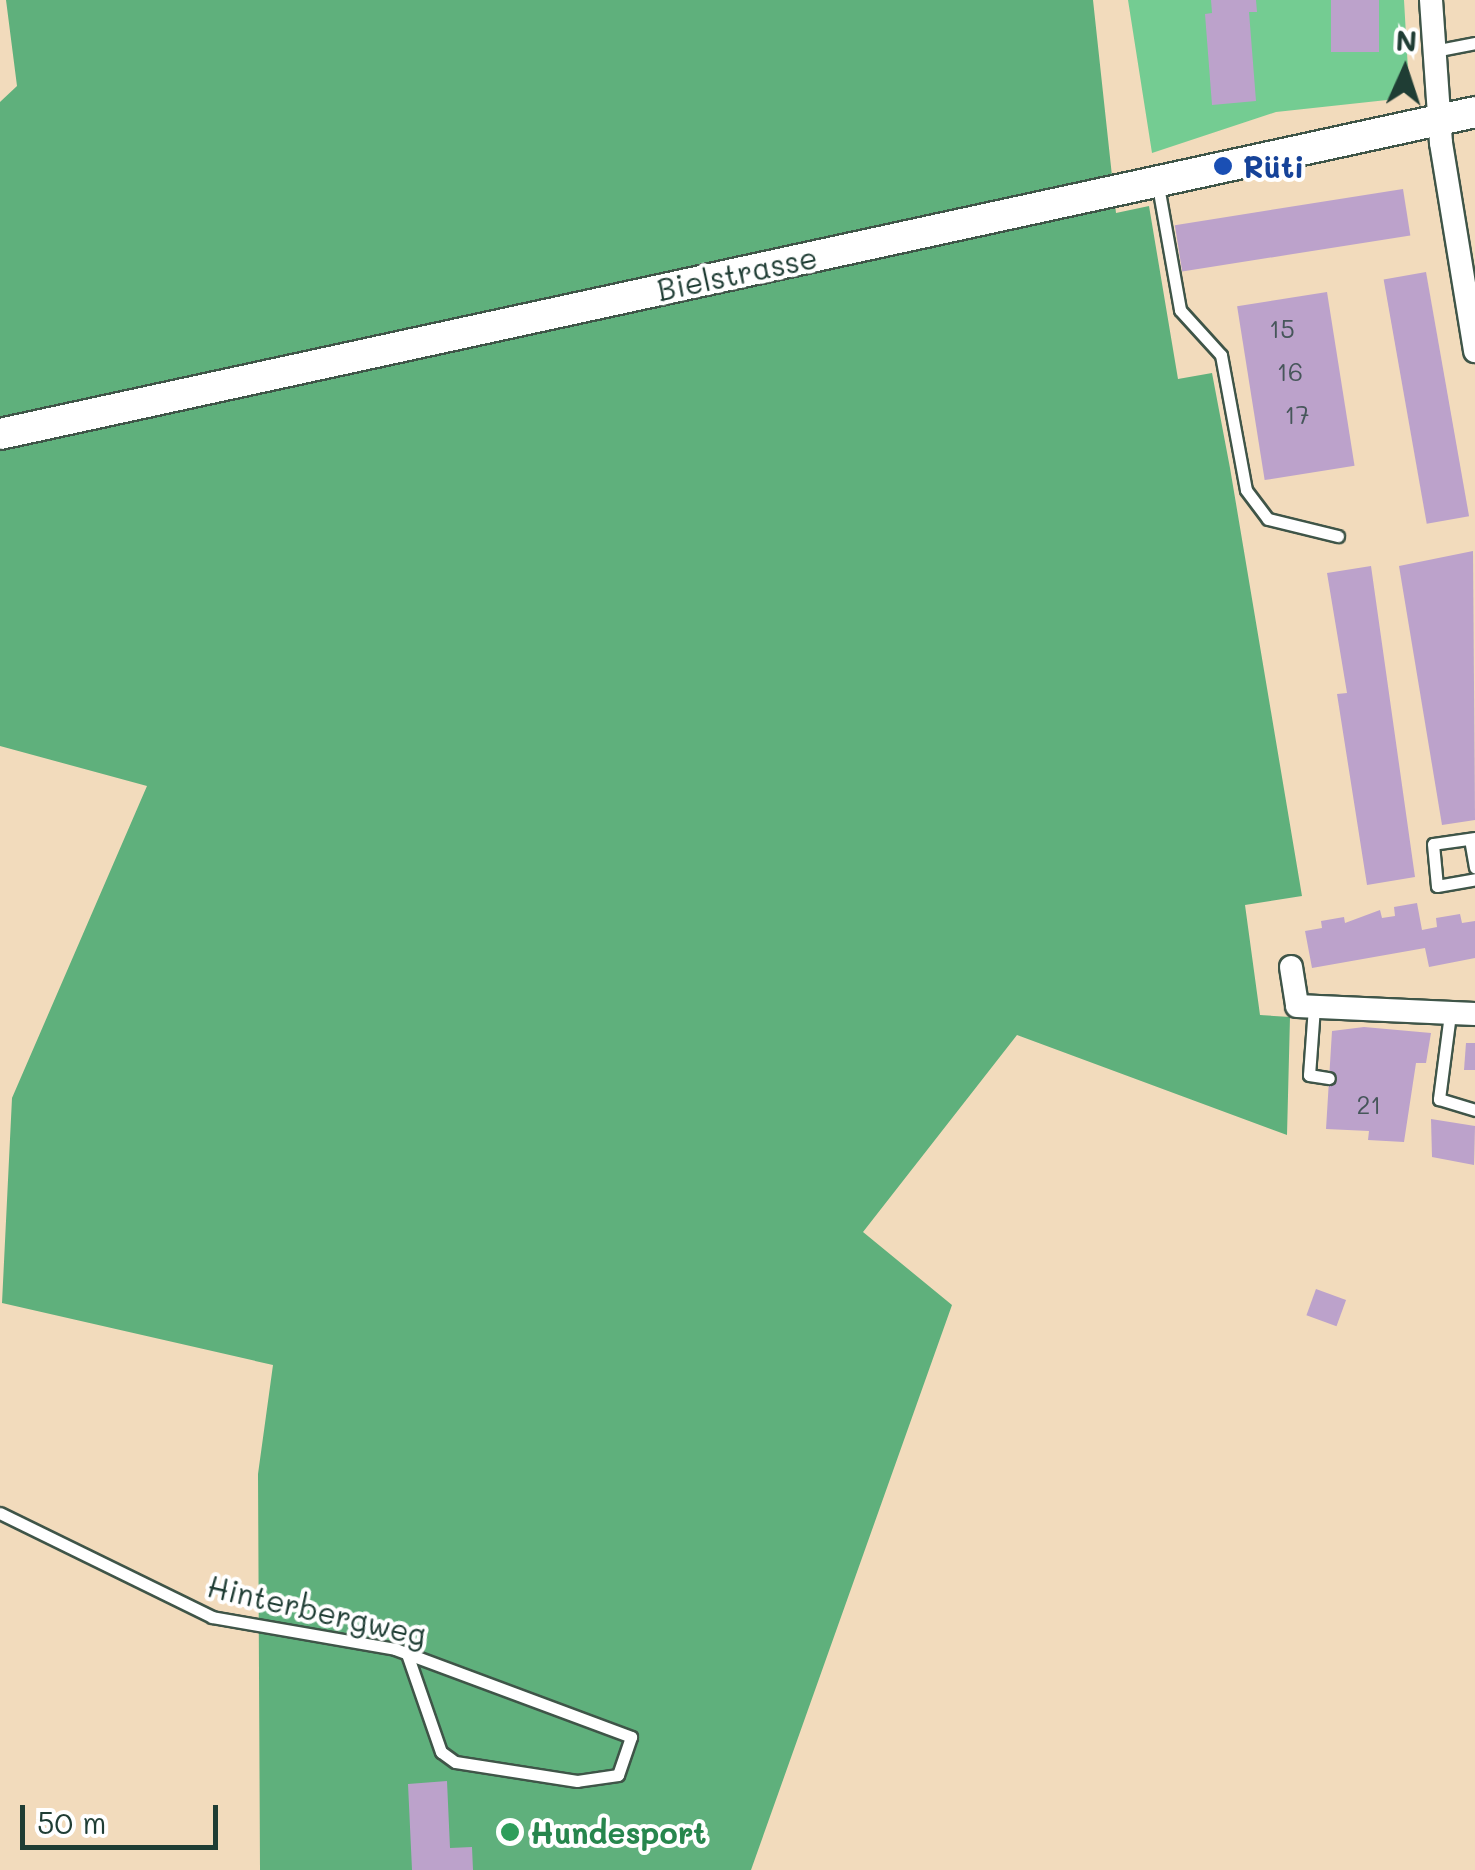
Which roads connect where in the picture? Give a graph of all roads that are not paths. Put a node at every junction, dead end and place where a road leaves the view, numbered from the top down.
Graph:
1 (1431, 0) edge
2 (1475, 43) edge
3 (1434, 50) junction
4 (1475, 112) edge
5 (1440, 120) junction
6 (1157, 182) junction
7 (1475, 351) edge
8 (0, 434) edge
9 (1338, 536) dead end
10 (1473, 838) edge
11 (1475, 868) edge
12 (1475, 880) edge
13 (1292, 967) dead end
14 (1314, 1007) junction
15 (1450, 1014) junction
16 (1475, 1014) edge
17 (1329, 1078) dead end
18 (1475, 1110) edge
19 (0, 1513) edge
20 (407, 1654) junction

1 - 3 street
2 - 3 lane
3 - 5 street
4 - 5 main road, Bielstrasse
5 - 6 main road, Bielstrasse
5 - 7 street
6 - 8 main road, Bielstrasse
6 - 9 lane
10 - 11 lane
10 - 12 lane
13 - 14 street
14 - 15 street
14 - 17 lane
15 - 16 street
15 - 18 lane
19 - 20 lane, Hinterbergweg
20 - 20 lane, Hinterbergweg

